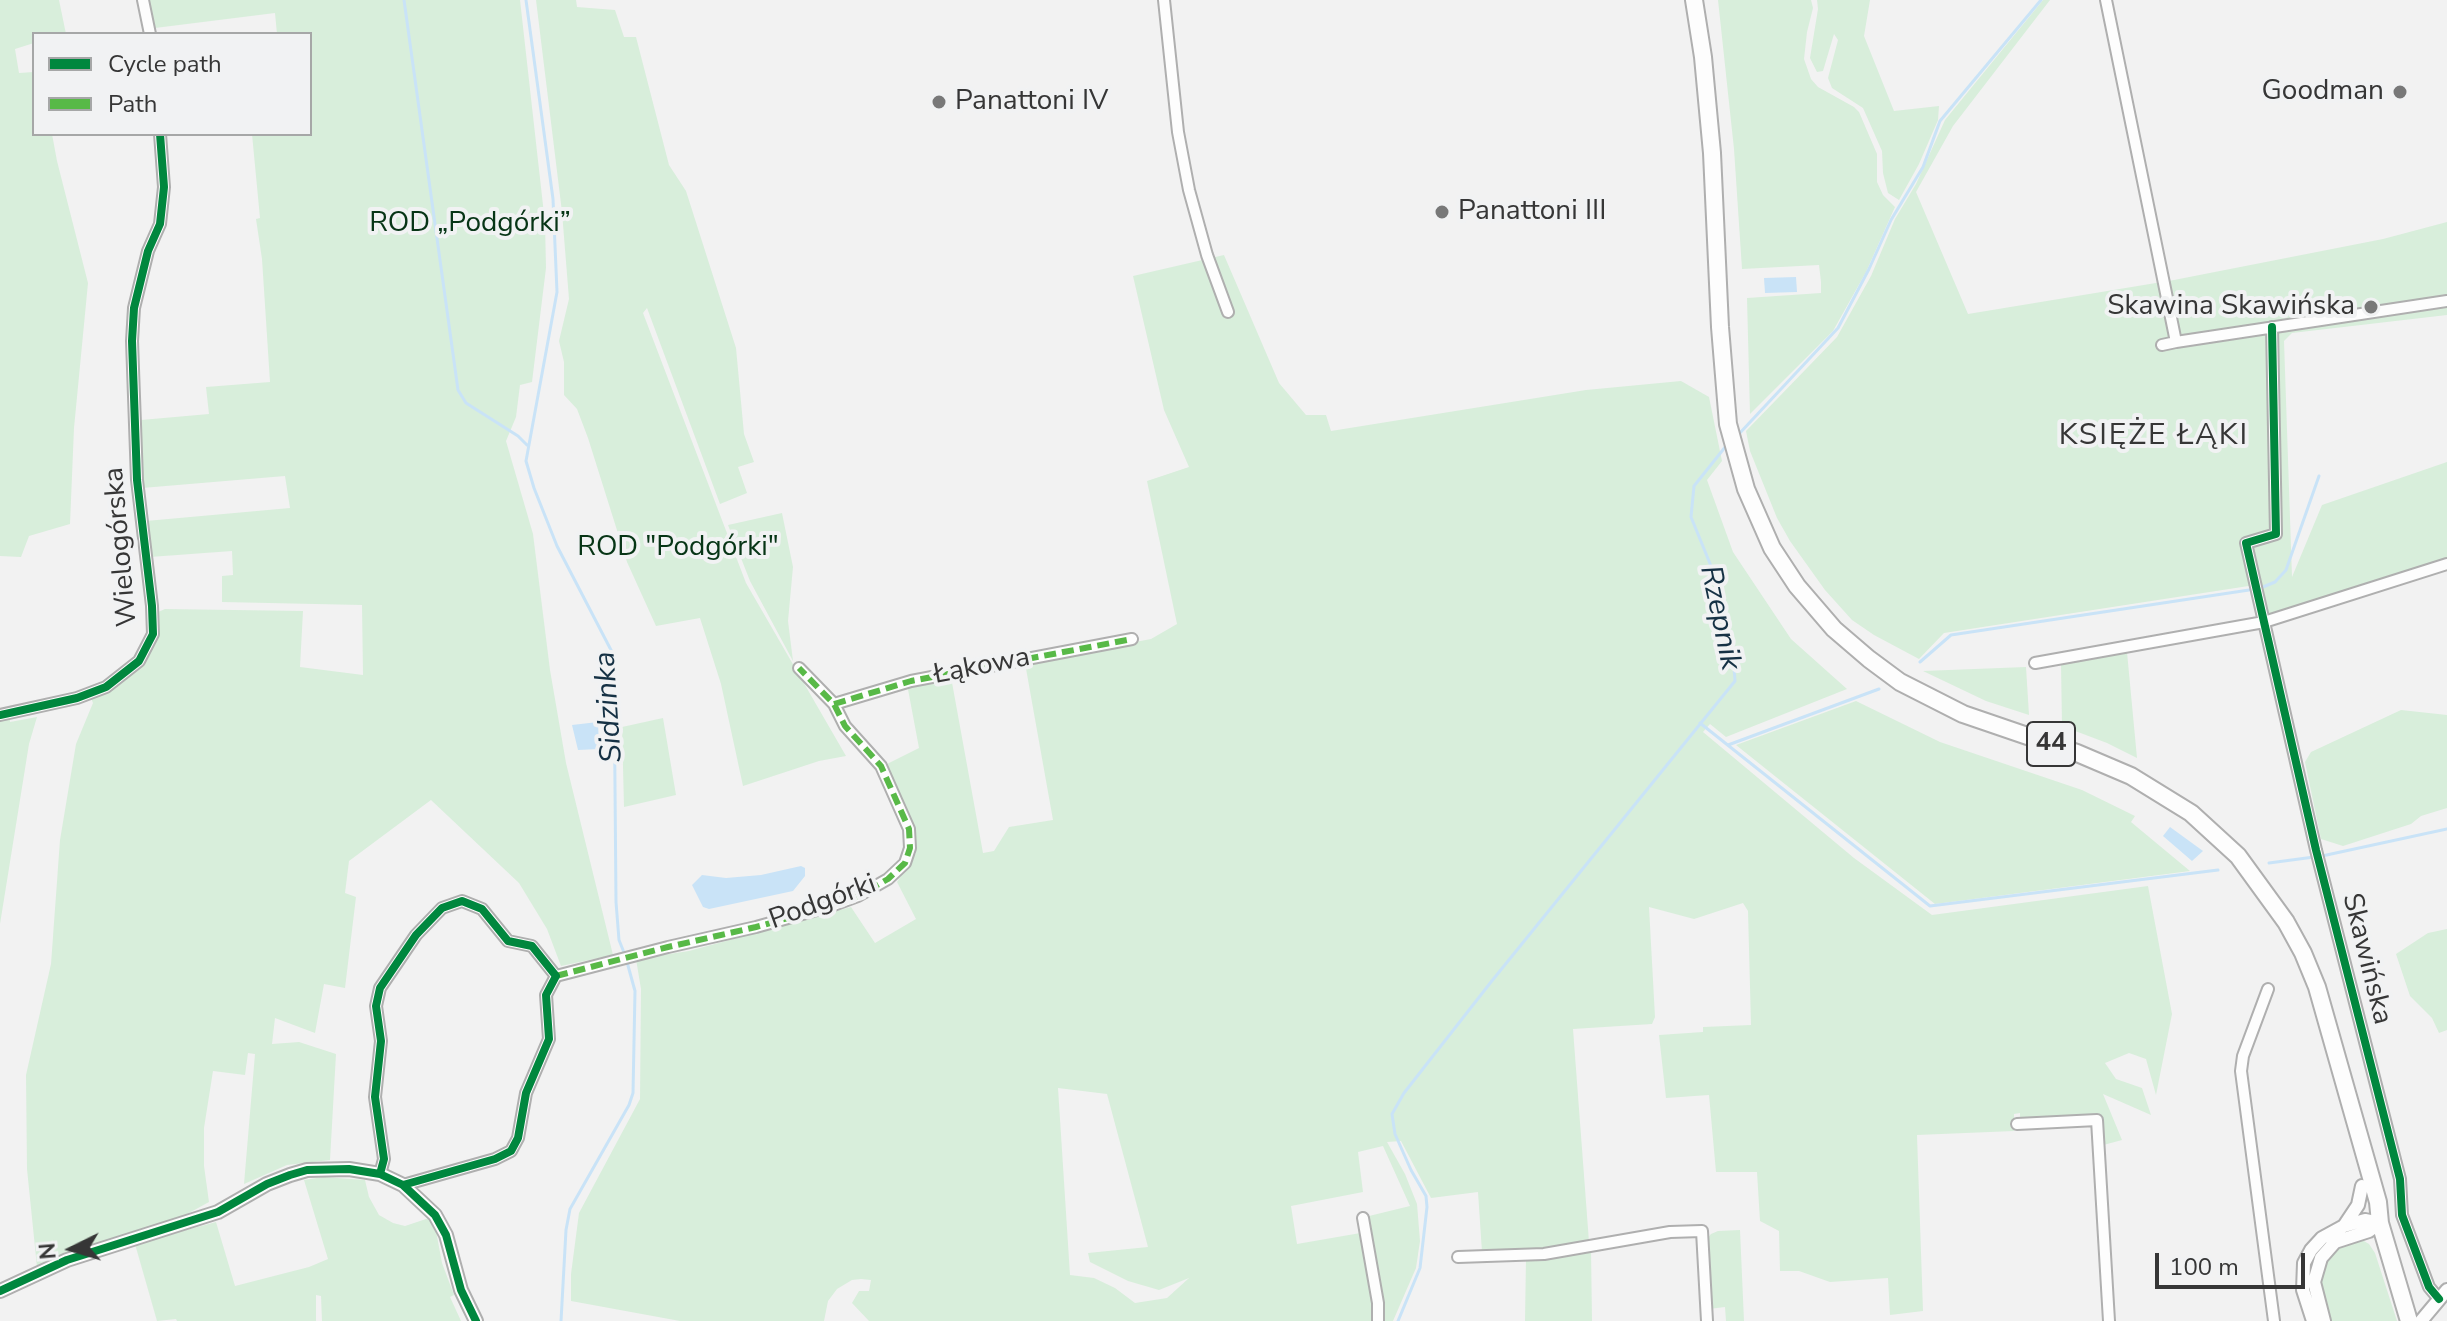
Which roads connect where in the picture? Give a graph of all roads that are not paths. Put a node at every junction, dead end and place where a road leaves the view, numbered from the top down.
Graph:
1 (143, 0) edge
2 (1164, 0) edge
3 (1694, 0) edge
4 (2106, 0) edge
5 (150, 32) edge
6 (160, 136) edge
7 (2447, 301) edge
8 (1228, 312) dead end
9 (2272, 327) junction
10 (2176, 342) junction
11 (2162, 345) dead end
12 (2447, 564) edge
13 (2264, 622) junction
14 (1132, 639) dead end
15 (2035, 663) dead end
16 (799, 668) dead end
17 (834, 704) junction
18 (0, 715) edge
19 (556, 976) junction
20 (2268, 989) dead end
21 (2337, 1060) junction
22 (2017, 1124) dead end
23 (380, 1174) junction
24 (403, 1185) junction
25 (2362, 1186) junction
26 (1363, 1218) dead end
27 (2380, 1223) junction
28 (2344, 1226) junction
29 (1458, 1257) dead end
30 (0, 1291) edge
31 (2443, 1294) edge
32 (2407, 1314) edge
33 (476, 1321) edge
34 (1378, 1321) edge
35 (1707, 1321) edge
36 (2109, 1321) edge
37 (2274, 1321) edge
38 (2313, 1321) edge
39 (2324, 1321) edge
40 (2421, 1321) edge

1 - 5 street
2 - 8 street
3 - 21 main road, 44
4 - 10 street
6 - 18 street, Wielogórska
7 - 9 street
9 - 10 street
9 - 13 street, Skawińska
10 - 11 street
12 - 13 street
13 - 15 street
13 - 31 street, Skawińska
14 - 17 street, Łąkowa
16 - 17 street, Podgórki
17 - 19 street, Podgórki
19 - 23 street
19 - 24 street
20 - 37 street
21 - 25 main road, 44
21 - 27 main road, 44
22 - 36 street
23 - 24 street
23 - 30 street
24 - 33 street
25 - 27 main road, 44
25 - 28 street
26 - 34 street
27 - 28 street
27 - 32 main road, 44
27 - 39 street
28 - 38 street
29 - 35 street
31 - 40 street

